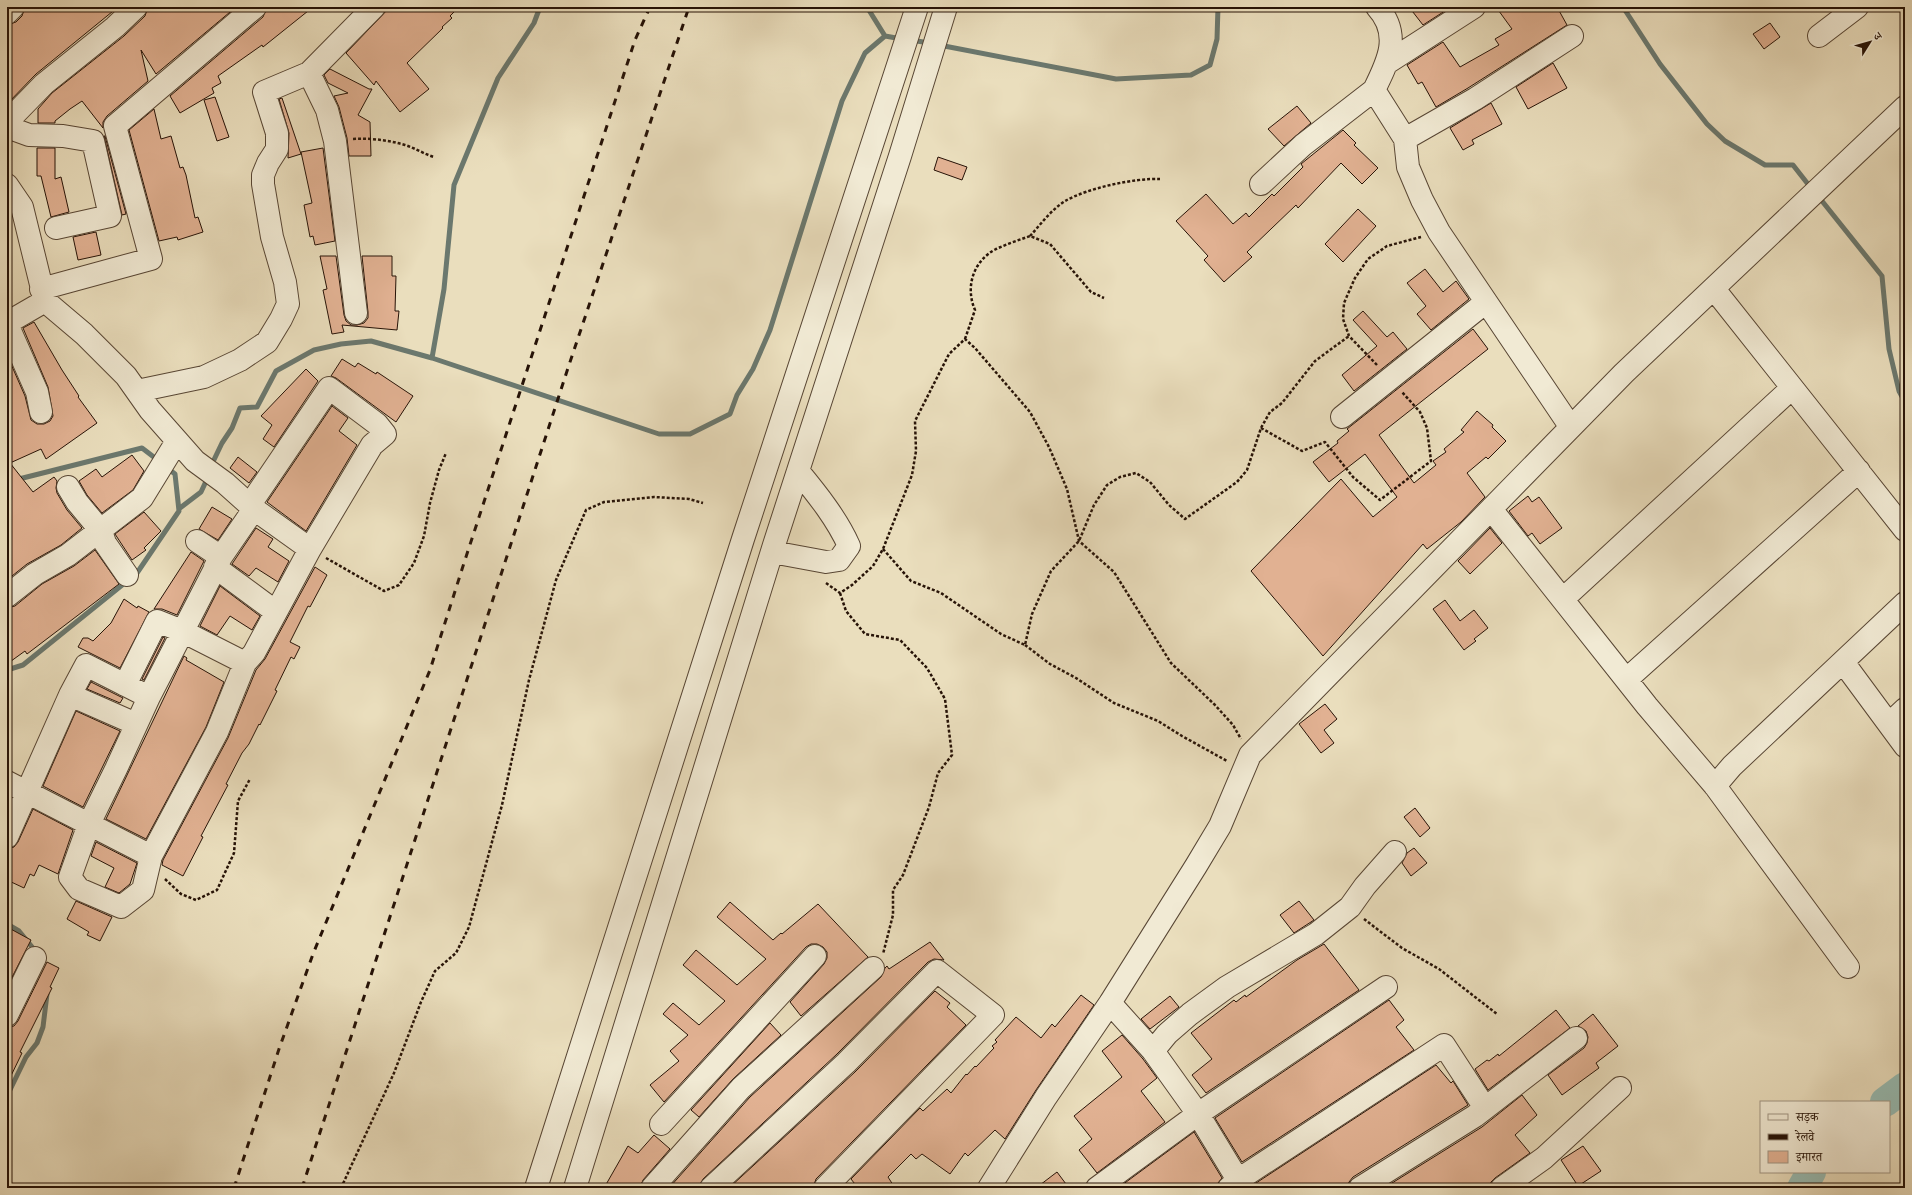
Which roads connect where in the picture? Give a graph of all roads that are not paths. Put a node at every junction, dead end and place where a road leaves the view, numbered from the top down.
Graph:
1 (14, 7) edge
2 (136, 7) edge
3 (255, 7) edge
4 (374, 7) edge
5 (1377, 7) edge
6 (1474, 7) edge
7 (1857, 7) edge
8 (916, 10) edge
9 (7, 13) edge
10 (944, 14) edge
11 (1572, 36) dead end
12 (1819, 36) dead end
13 (1387, 63) junction
14 (309, 73) junction
15 (1374, 90) junction
16 (1905, 107) edge
17 (7, 122) edge
18 (7, 127) edge
19 (1405, 139) junction
20 (1261, 184) dead end
21 (7, 186) edge
22 (56, 228) dead end
23 (1714, 288) junction
24 (43, 295) junction
25 (1486, 302) junction
26 (356, 313) dead end
27 (7, 323) edge
28 (1792, 388) junction
29 (136, 391) junction
30 (41, 412) dead end
31 (1342, 417) dead end
32 (1570, 426) junction
33 (177, 441) junction
34 (798, 471) junction
35 (1859, 471) junction
36 (68, 487) dead end
37 (252, 507) junction
38 (1491, 509) junction
39 (1905, 530) edge
40 (101, 531) junction
41 (197, 541) dead end
42 (310, 549) junction
43 (772, 552) junction
44 (218, 562) junction
45 (127, 575) dead end
46 (7, 596) edge
47 (1563, 599) junction
48 (1905, 603) edge
49 (276, 612) junction
50 (182, 631) junction
51 (1843, 662) junction
52 (245, 663) junction
53 (1627, 679) junction
54 (125, 685) junction
55 (70, 695) junction
56 (149, 697) junction
57 (1905, 709) edge
58 (136, 724) junction
59 (1889, 724) junction
60 (1905, 746) edge
61 (1715, 786) junction
62 (16, 787) edge
63 (89, 824) junction
64 (7, 837) edge
65 (1395, 852) dead end
66 (150, 856) junction
67 (815, 956) dead end
68 (35, 958) dead end
69 (1848, 967) dead end
70 (873, 968) road end
71 (1386, 987) dead end
72 (1110, 1003) junction
73 (7, 1015) edge
74 (1576, 1038) dead end
75 (1152, 1051) junction
76 (1620, 1088) dead end
77 (1485, 1108) junction
78 (1198, 1114) junction
79 (697, 1136) junction
80 (1234, 1184) edge
81 (996, 1185) edge
82 (536, 1188) edge
83 (575, 1188) edge
84 (652, 1188) edge
85 (711, 1188) edge
86 (825, 1188) edge
87 (1096, 1188) edge
88 (1360, 1188) edge
89 (1502, 1188) edge

1 - 9 street
2 - 17 street
3 - 24 street
4 - 14 street
5 - 13 street
6 - 13 street
7 - 12 street
8 - 82 street
10 - 34 street
11 - 19 street
13 - 15 street
14 - 26 street
14 - 29 street
15 - 19 street
15 - 20 street
16 - 23 street
18 - 22 street
19 - 25 street
21 - 24 street
23 - 28 street
23 - 32 street
24 - 27 street
24 - 29 street
25 - 31 street
25 - 32 street
27 - 30 street
28 - 35 street
28 - 47 street
29 - 33 street
32 - 38 street
33 - 37 street
33 - 40 street
34 - 43 street
34 - 43 street
35 - 39 street
35 - 53 street
36 - 40 street
37 - 42 street
37 - 42 street
37 - 44 street
38 - 47 street
38 - 72 street
40 - 45 street
40 - 46 street
41 - 44 street
42 - 49 street
43 - 83 street
44 - 49 street
44 - 50 street
47 - 53 street
48 - 51 street
49 - 52 street
50 - 52 street
50 - 54 street
50 - 56 street
51 - 59 street
51 - 61 street
52 - 66 street
53 - 61 street
54 - 55 street
54 - 56 street
55 - 58 street
55 - 62 street
56 - 58 street
57 - 59 street
58 - 63 street
59 - 60 street
61 - 69 street
62 - 63 street
62 - 64 street
63 - 66 street
63 - 66 street
65 - 75 street
67 - 79 street
68 - 73 street
70 - 79 street
71 - 78 street
72 - 75 street
72 - 81 street
74 - 77 street
75 - 78 street
76 - 89 street
77 - 80 street
77 - 88 street
78 - 80 street
78 - 87 street
79 - 84 street
85 - 86 street

